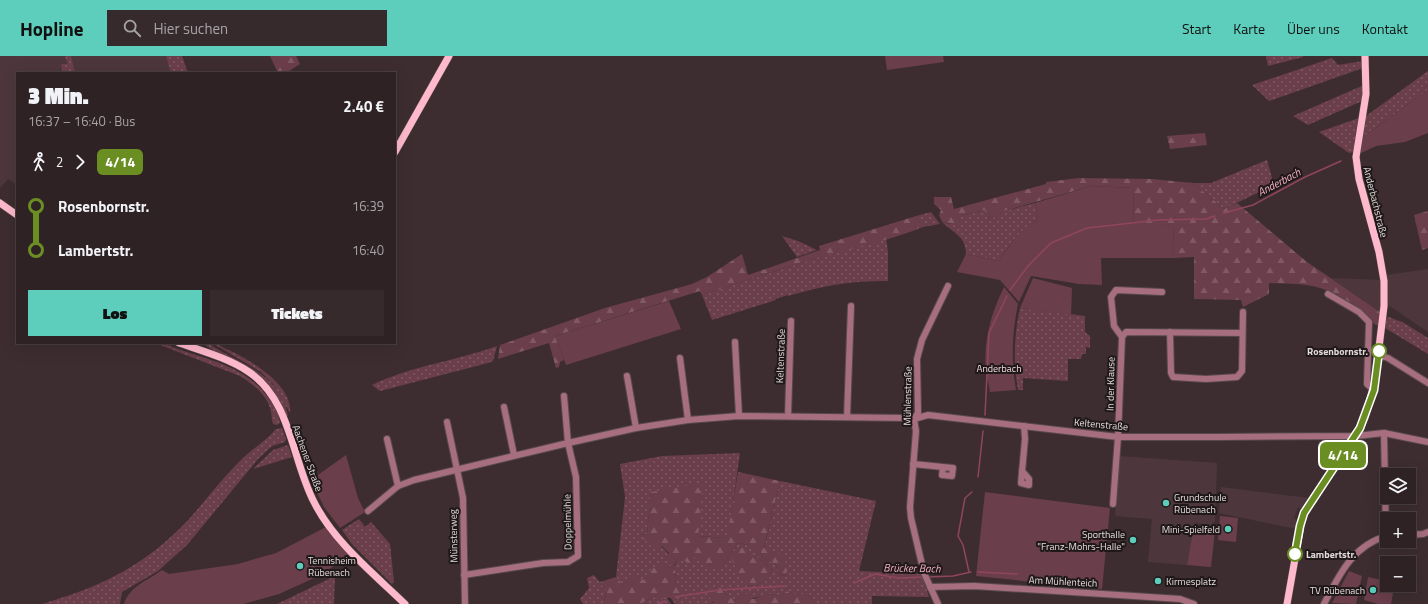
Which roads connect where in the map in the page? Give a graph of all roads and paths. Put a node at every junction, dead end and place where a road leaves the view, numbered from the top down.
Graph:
1 (449, 56) edge
2 (1365, 56) edge
3 (396, 150) edge
4 (2, 204) edge
5 (16, 214) edge
6 (948, 286) dead end
7 (1162, 291) dead end
8 (1328, 294) dead end
9 (851, 306) dead end
10 (1243, 312) dead end
11 (791, 321) dead end
12 (1170, 332) junction
13 (1242, 332) junction
14 (1122, 337) junction
15 (735, 342) dead end
16 (182, 344) edge
17 (201, 344) edge
18 (209, 354) junction
19 (1378, 355) junction
20 (680, 358) dead end
21 (628, 376) dead end
22 (1428, 383) edge
23 (1374, 390) junction
24 (564, 396) dead end
25 (504, 407) dead end
26 (739, 416) junction
27 (788, 416) junction
28 (847, 417) junction
29 (914, 419) junction
30 (688, 420) junction
31 (447, 422) dead end
32 (1024, 426) junction
33 (636, 428) junction
34 (1384, 434) junction
35 (1356, 436) junction
36 (1118, 437) junction
37 (387, 439) dead end
38 (1428, 442) edge
39 (568, 443) junction
40 (514, 455) junction
41 (913, 464) junction
42 (943, 467) dead end
43 (458, 469) junction
44 (1022, 471) dead end
45 (398, 486) junction
46 (1113, 504) dead end
47 (368, 511) dead end
48 (1386, 512) edge
49 (1428, 533) edge
50 (1416, 534) edge
51 (1380, 538) edge
52 (464, 575) junction
53 (929, 585) junction
54 (404, 604) edge
55 (465, 604) edge
56 (938, 604) edge
57 (1194, 604) edge
58 (1287, 604) edge
59 (1324, 604) edge

1 - 3 main road
2 - 19 main road, Anderbachstraße
4 - 5 main road
6 - 29 street, Mühlenstraße
7 - 14 street, In der Klause
8 - 23 street
9 - 28 street
10 - 13 street
11 - 27 street, Keltenstraße
12 - 13 street
12 - 13 street
12 - 14 street
14 - 36 street, In der Klause
15 - 26 street
16 - 18 main road, Aachener Straße
17 - 18 main road
18 - 54 main road, Aachener Straße
19 - 22 street
19 - 23 main road, Anderbachstraße
20 - 30 street
21 - 33 street
23 - 35 main road, Anderbachstraße
24 - 39 street
25 - 40 street
26 - 27 street, Keltenstraße
26 - 30 street, Keltenstraße
27 - 28 street, Keltenstraße
28 - 29 street, Keltenstraße
29 - 32 street, Keltenstraße
29 - 41 street, Mühlenstraße
30 - 33 street, Keltenstraße
31 - 43 street
32 - 36 street, Keltenstraße
32 - 44 street
33 - 39 street, Keltenstraße
34 - 35 street, Keltenstraße
34 - 38 street, Keltenstraße
34 - 48 street
35 - 36 street, Keltenstraße
35 - 58 main road, Anderbachstraße
36 - 46 street, In der Klause
37 - 45 street
39 - 40 street, Keltenstraße
39 - 52 street, Doppelmühle
40 - 43 street, Keltenstraße
41 - 42 street
41 - 53 street, Mühlenstraße
43 - 45 street, Keltenstraße
43 - 52 street, Münsterweg
45 - 47 street, Keltenstraße
49 - 50 street
51 - 59 street
52 - 55 street, Münsterweg
53 - 56 street, Mühlenstraße
53 - 57 street, Am Mühlenteich

